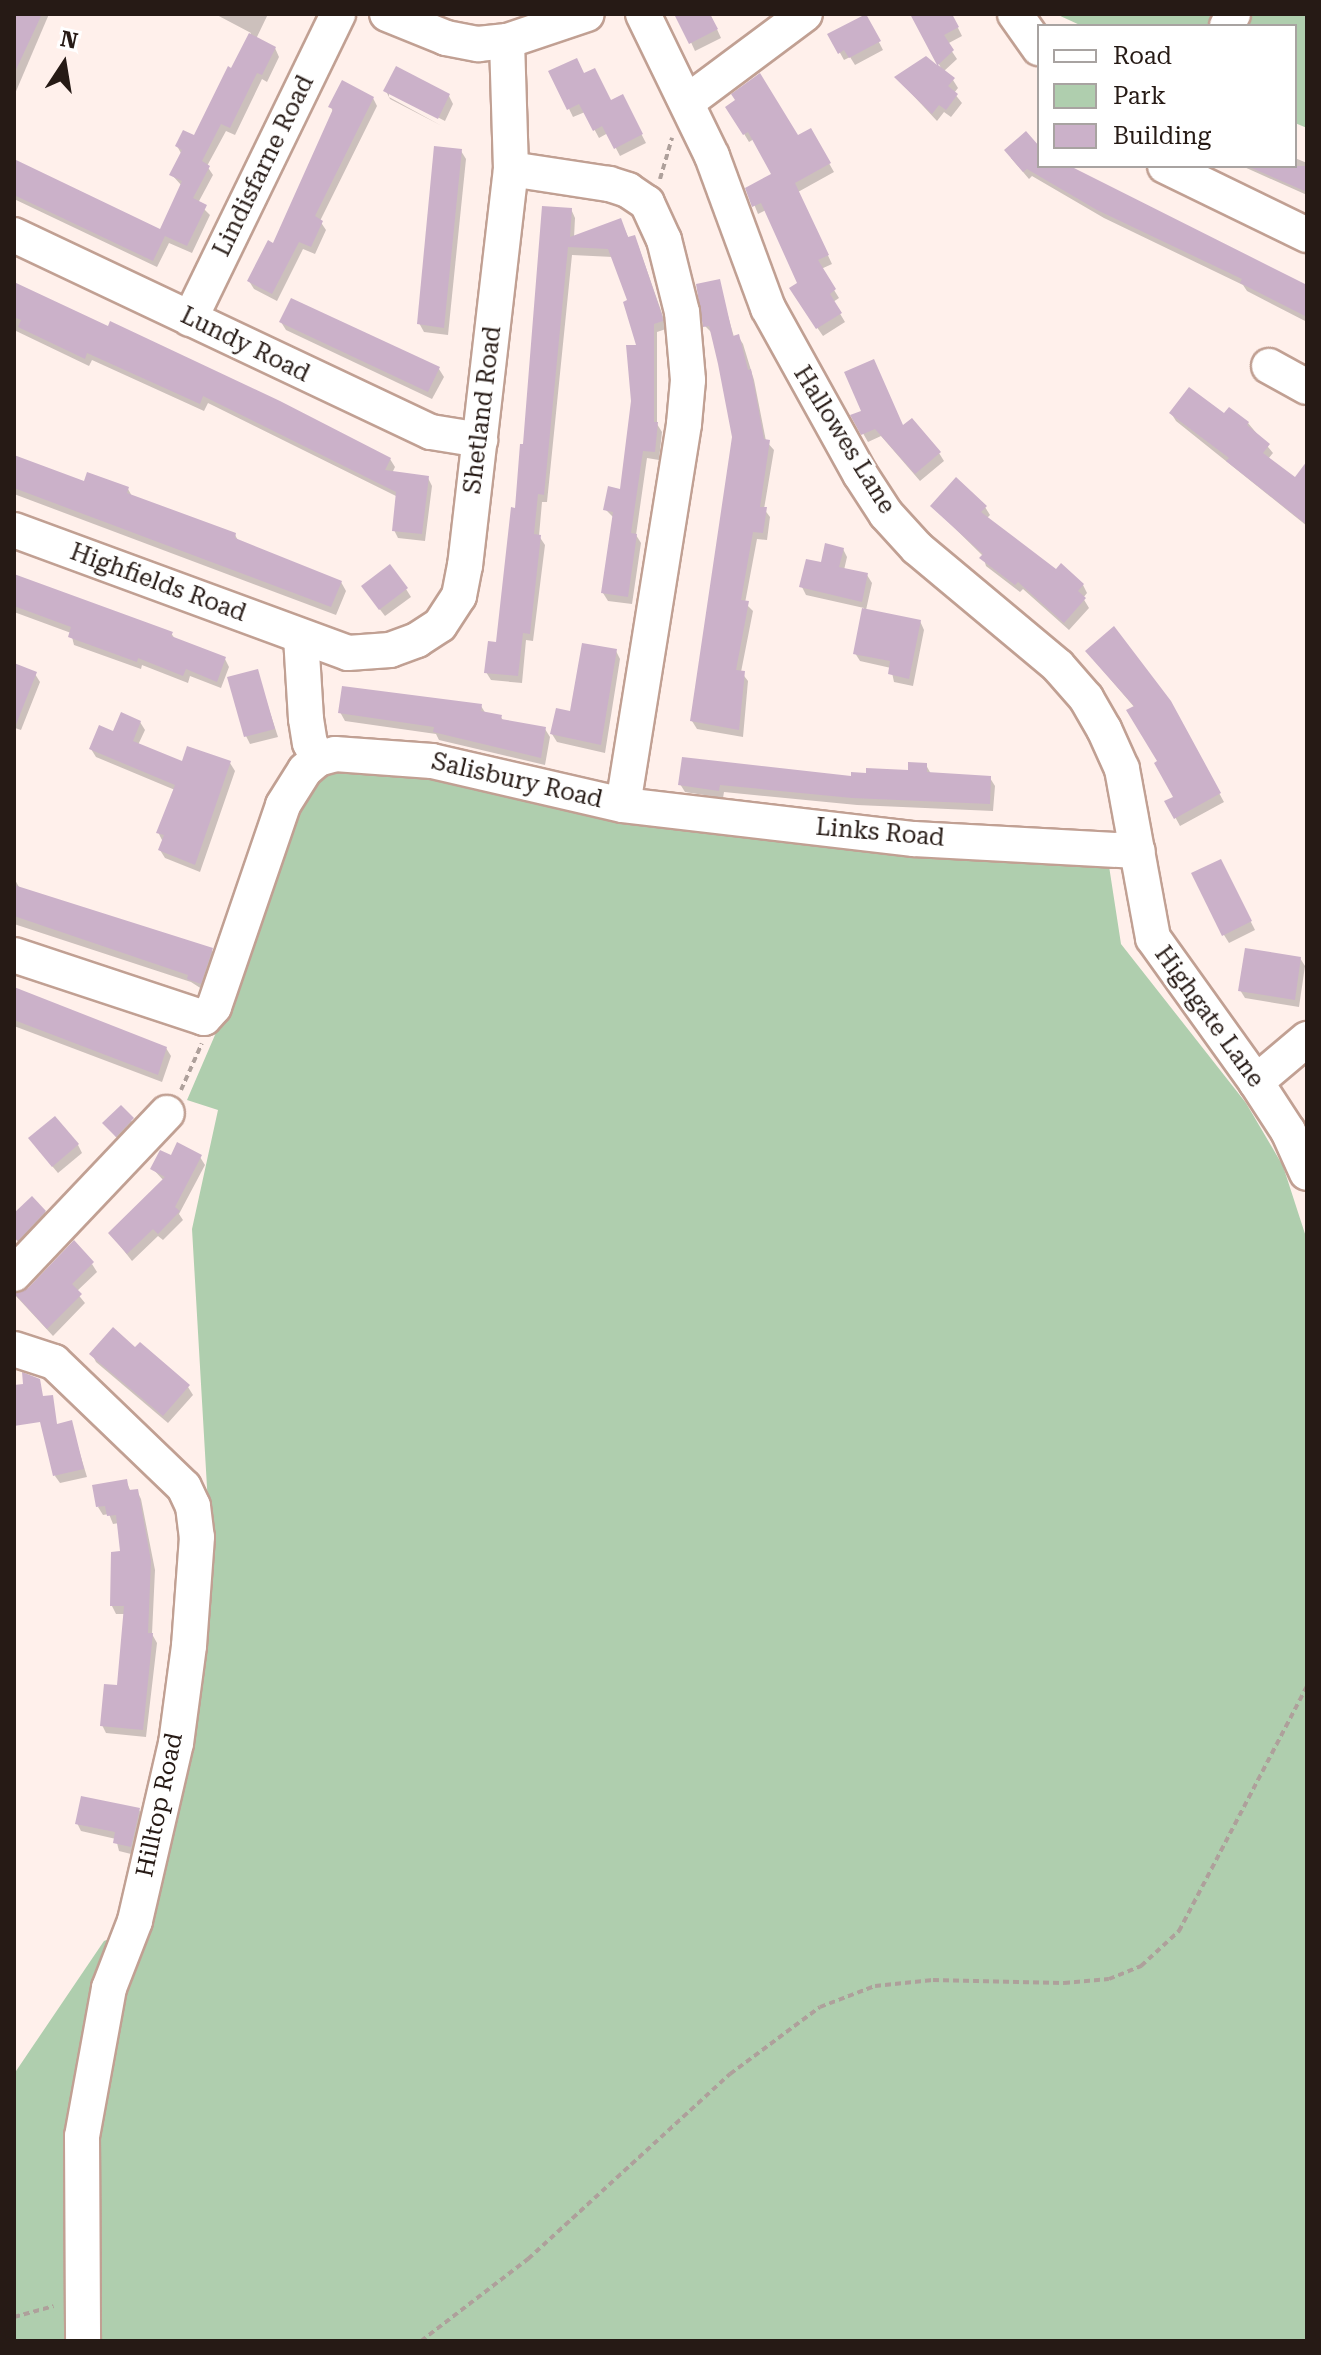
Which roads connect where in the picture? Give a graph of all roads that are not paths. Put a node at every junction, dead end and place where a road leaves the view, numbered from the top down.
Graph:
1 (338, 14) edge
2 (387, 14) edge
3 (587, 14) edge
4 (643, 14) edge
5 (805, 14) edge
6 (1015, 14) edge
7 (507, 41) junction
8 (1037, 45) edge
9 (687, 102) junction
10 (1169, 168) edge
11 (511, 169) junction
12 (14, 235) edge
13 (1307, 235) edge
14 (190, 319) junction
15 (1269, 366) dead end
16 (1307, 387) edge
17 (480, 440) junction
18 (14, 530) edge
19 (301, 637) junction
20 (318, 759) junction
21 (623, 805) junction
22 (1138, 851) junction
23 (14, 955) edge
24 (1307, 1039) edge
25 (1256, 1082) junction
26 (167, 1113) road end
27 (1307, 1173) edge
28 (14, 1274) edge
29 (14, 1349) edge
30 (83, 2341) edge

1 - 14 street, Lindisfarne Road
2 - 7 street
3 - 7 street
4 - 9 street, Hallowes Lane
5 - 9 street
6 - 8 street
7 - 11 street, Shetland Road
9 - 22 street, Hallowes Lane
10 - 13 street
11 - 17 street, Shetland Road
11 - 21 street, Salisbury Road
12 - 14 street, Lundy Road
14 - 17 street, Lundy Road
15 - 16 street
17 - 19 street, Shetland Road
18 - 19 street, Highfields Road
19 - 20 street
20 - 21 street, Salisbury Road
20 - 23 street
21 - 22 street, Links Road
22 - 25 street, Highgate Lane
24 - 25 street
25 - 27 street, Highgate Lane
26 - 28 street
29 - 30 street, Hilltop Road

